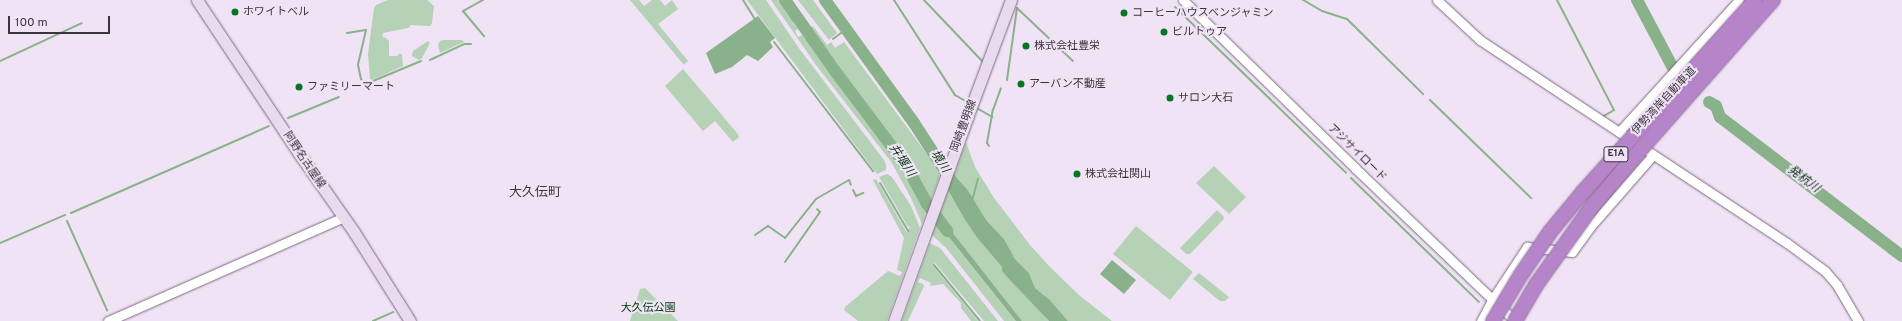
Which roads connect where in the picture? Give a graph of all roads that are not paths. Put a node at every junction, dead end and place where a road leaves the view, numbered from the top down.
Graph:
1 (197, 0) edge
2 (1011, 0) edge
3 (1184, 0) edge
4 (1437, 0) edge
5 (1739, 0) edge
6 (1755, 0) edge
7 (1773, 0) edge
8 (1620, 132) junction
9 (1653, 155) junction
10 (344, 217) junction
11 (1492, 300) junction
12 (108, 321) edge
13 (410, 321) edge
14 (894, 321) edge
15 (1481, 321) edge
16 (1493, 321) edge
17 (1515, 321) edge
18 (1858, 321) edge

1 - 10 main road, 阿野名古屋線
2 - 14 main road, 岡崎豊明線
3 - 11 street, アジサイロード
4 - 8 street
5 - 8 street
6 - 16 highway, 伊勢湾岸自動車道 / E1A, bridge
7 - 17 highway, 伊勢湾岸自動車道 / E1A, bridge
8 - 9 street
9 - 11 street
9 - 18 street
10 - 12 street
10 - 13 main road, 阿野名古屋線
11 - 15 street
11 - 17 street, アジサイロード

